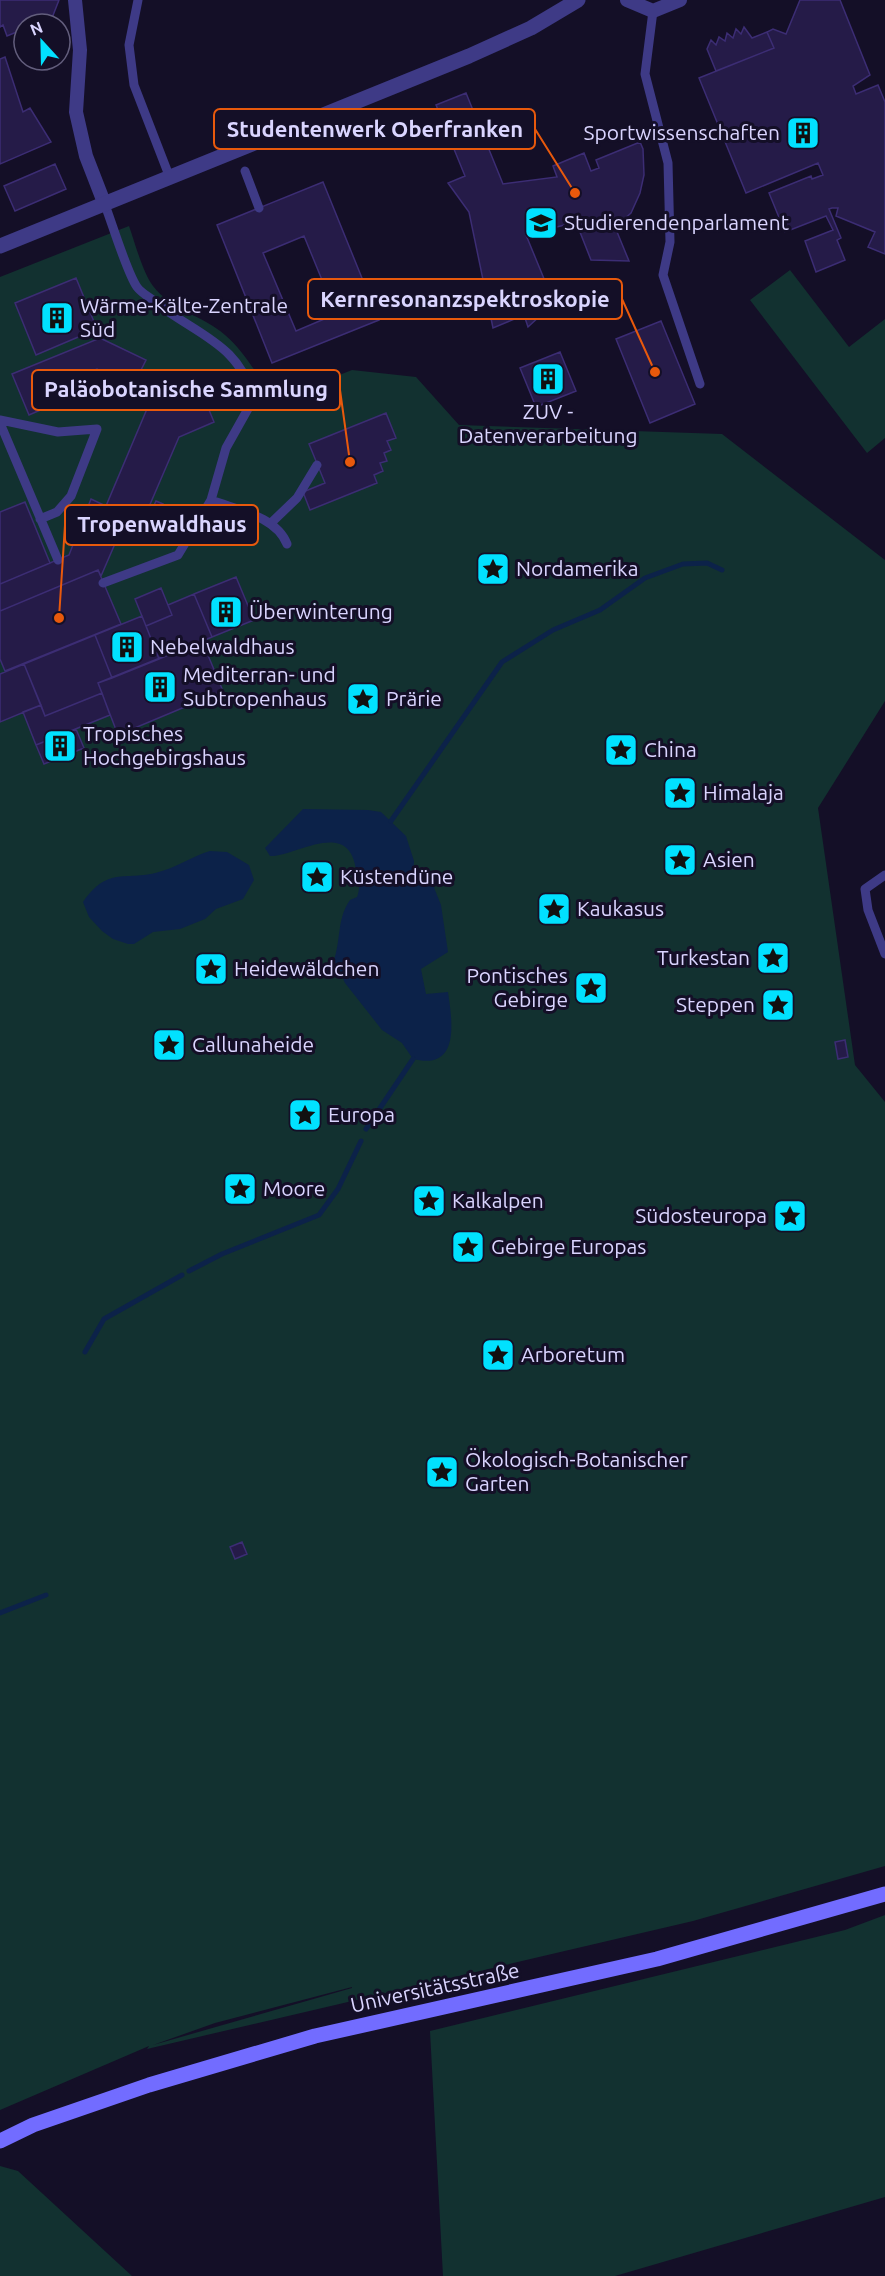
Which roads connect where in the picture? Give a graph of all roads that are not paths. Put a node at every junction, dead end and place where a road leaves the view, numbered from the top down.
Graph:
1 (75, 0) edge
2 (138, 0) edge
3 (578, 0) edge
4 (627, 0) edge
5 (680, 0) edge
6 (653, 11) junction
7 (245, 171) dead end
8 (170, 178) junction
9 (105, 205) junction
10 (259, 208) dead end
11 (0, 246) edge
12 (700, 384) dead end
13 (0, 422) edge
14 (317, 465) dead end
15 (211, 500) junction
16 (40, 519) junction
17 (271, 523) junction
18 (286, 544) dead end
19 (58, 560) dead end
20 (104, 583) dead end
21 (885, 875) edge
22 (885, 954) edge
23 (885, 1894) edge
24 (0, 2141) edge

1 - 9 street
2 - 8 lane
3 - 8 street
4 - 6 street
5 - 6 street
6 - 12 lane
7 - 10 lane
8 - 9 street
9 - 11 street
9 - 15 lane
13 - 16 lane
13 - 16 lane
14 - 17 lane
15 - 17 lane
15 - 20 lane
16 - 19 lane
17 - 18 lane
21 - 22 lane
23 - 24 main road, Universitätsstraße

